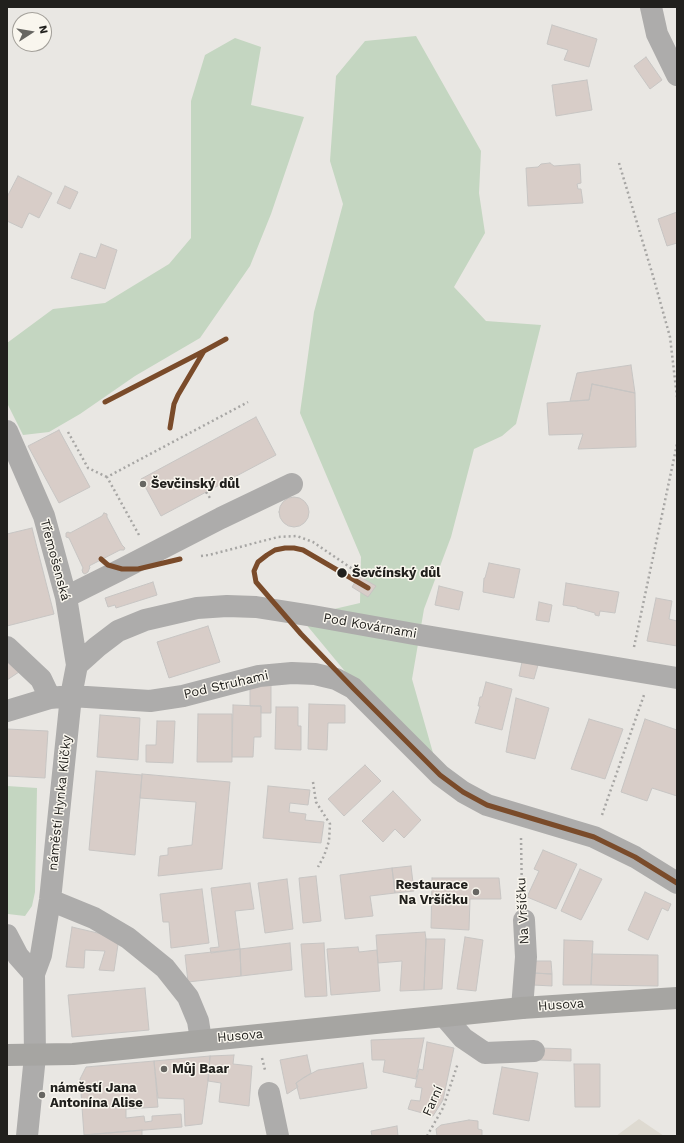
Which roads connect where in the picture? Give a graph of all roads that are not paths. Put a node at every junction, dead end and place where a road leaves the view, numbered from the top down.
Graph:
1 (651, 7) edge
2 (677, 76) edge
3 (7, 431) edge
4 (292, 484) dead end
5 (66, 597) junction
6 (7, 647) edge
7 (77, 665) junction
8 (677, 678) edge
9 (61, 697) junction
10 (7, 711) edge
11 (677, 883) edge
12 (50, 900) junction
13 (524, 920) road end
14 (7, 935) edge
15 (34, 974) junction
16 (677, 998) edge
17 (522, 1008) junction
18 (444, 1017) junction
19 (201, 1040) junction
20 (534, 1051) dead end
21 (7, 1055) edge
22 (35, 1056) junction
23 (269, 1092) road end
24 (30, 1132) edge
25 (278, 1136) edge

1 - 2 street
3 - 5 street, Třemošenská
4 - 5 street
5 - 7 street, Třemošenská
6 - 9 street
7 - 8 street, Pod Kovárnami
7 - 9 street, Třemošenská
9 - 10 street
9 - 11 street, Pod Struhami
9 - 12 street, náměstí Hynka Kličky
12 - 15 street, náměstí Hynka Kličky
12 - 19 street
13 - 17 street, Na Vršíčku
14 - 15 street
15 - 22 street, náměstí Hynka Kličky
16 - 17 main road, Husova
17 - 18 main road, Husova
18 - 19 main road, Husova
18 - 20 street
19 - 22 main road, Husova
21 - 22 main road, Husova
22 - 24 street, náměstí Hynka Kličky
23 - 25 street

